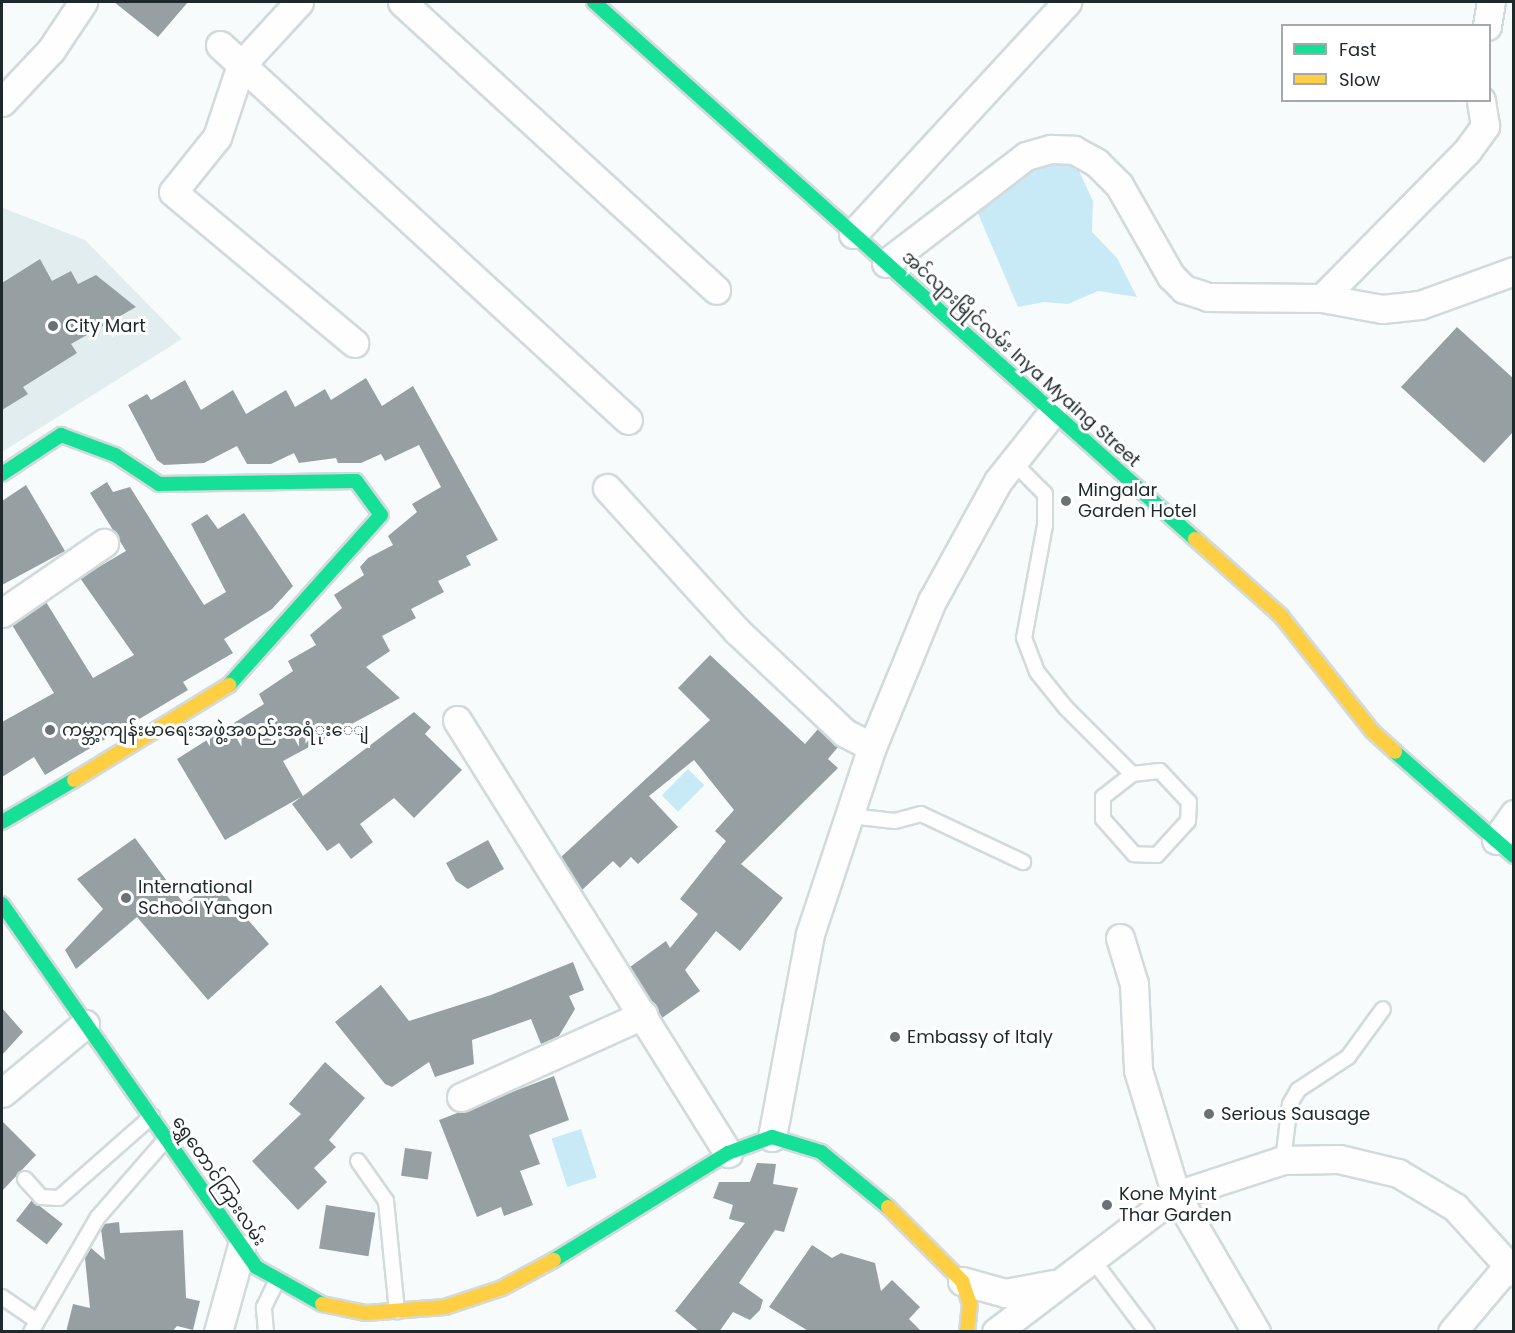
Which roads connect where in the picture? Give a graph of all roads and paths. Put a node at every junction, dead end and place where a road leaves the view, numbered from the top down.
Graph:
1 (83, 2) edge
2 (299, 2) edge
3 (402, 2) edge
4 (594, 2) edge
5 (1067, 2) edge
6 (1491, 2) edge
7 (1486, 24) edge
8 (220, 45) dead end
9 (241, 65) junction
10 (2, 102) edge
11 (1480, 102) edge
12 (853, 234) junction
13 (886, 263) junction
14 (1514, 271) edge
15 (716, 290) dead end
16 (1322, 298) junction
17 (354, 343) dead end
18 (1052, 413) junction
19 (628, 420) dead end
20 (1012, 462) junction
21 (2, 474) edge
22 (607, 488) dead end
23 (104, 543) dead end
24 (2, 613) edge
25 (457, 720) dead end
26 (872, 747) junction
27 (1132, 774) junction
28 (1514, 814) edge
29 (850, 816) junction
30 (2, 822) edge
31 (1505, 848) edge
32 (1023, 862) dead end
33 (2, 904) edge
34 (1120, 938) dead end
35 (1383, 1009) dead end
36 (643, 1015) junction
37 (86, 1024) junction
38 (2, 1093) edge
39 (461, 1097) dead end
40 (153, 1116) junction
41 (167, 1138) junction
42 (750, 1144) junction
43 (1283, 1160) junction
44 (358, 1161) dead end
45 (25, 1179) dead end
46 (1176, 1195) junction
47 (242, 1249) junction
48 (1093, 1260) junction
49 (1510, 1270) edge
50 (962, 1281) junction
51 (1062, 1281) junction
52 (276, 1282) junction
53 (2, 1298) edge
54 (397, 1311) junction
55 (34, 1326) edge
56 (218, 1332) edge
57 (266, 1332) edge
58 (967, 1332) edge
59 (996, 1332) edge
60 (1147, 1332) edge
61 (1256, 1332) edge
62 (1452, 1332) edge

1 - 10 street
2 - 9 street
3 - 15 street
4 - 12 street, အင်လျားမြိုင်လမ်း Inya Myaing Street
5 - 12 street
6 - 7 street
8 - 9 street
9 - 17 street
9 - 19 street
11 - 16 street
12 - 13 street, အင်လျားမြိုင်လမ်း Inya Myaing Street
13 - 16 street
13 - 18 street, အင်လျားမြိုင်လမ်း Inya Myaing Street
14 - 16 street
18 - 20 street
18 - 31 street, အင်လျားမြိုင်လမ်း Inya Myaing Street
20 - 26 street
20 - 27 lane
21 - 30 street
22 - 26 street
23 - 24 street
25 - 36 street
26 - 29 street
27 - 27 lane
28 - 31 street
29 - 32 lane
29 - 42 street
33 - 37 street, ရွှေတောင်ကြားလမ်း
34 - 46 street
35 - 43 lane
36 - 39 street
36 - 42 street
37 - 38 street
37 - 40 street, ရွှေတောင်ကြားလမ်း
40 - 41 street, ရွှေတောင်ကြားလမ်း
40 - 45 lane
41 - 47 street, ရွှေတောင်ကြားလမ်း
41 - 55 lane
42 - 50 street
42 - 54 street, ရွှေတောင်ကြားလမ်း
43 - 46 street
43 - 49 street
44 - 54 lane
46 - 48 street
46 - 61 street
47 - 52 street, ရွှေတောင်ကြားလမ်း
47 - 56 street
48 - 51 street
48 - 60 lane
49 - 62 street
50 - 51 street
50 - 58 street
51 - 59 street
52 - 54 street, ရွှေတောင်ကြားလမ်း
52 - 57 lane
53 - 55 lane

